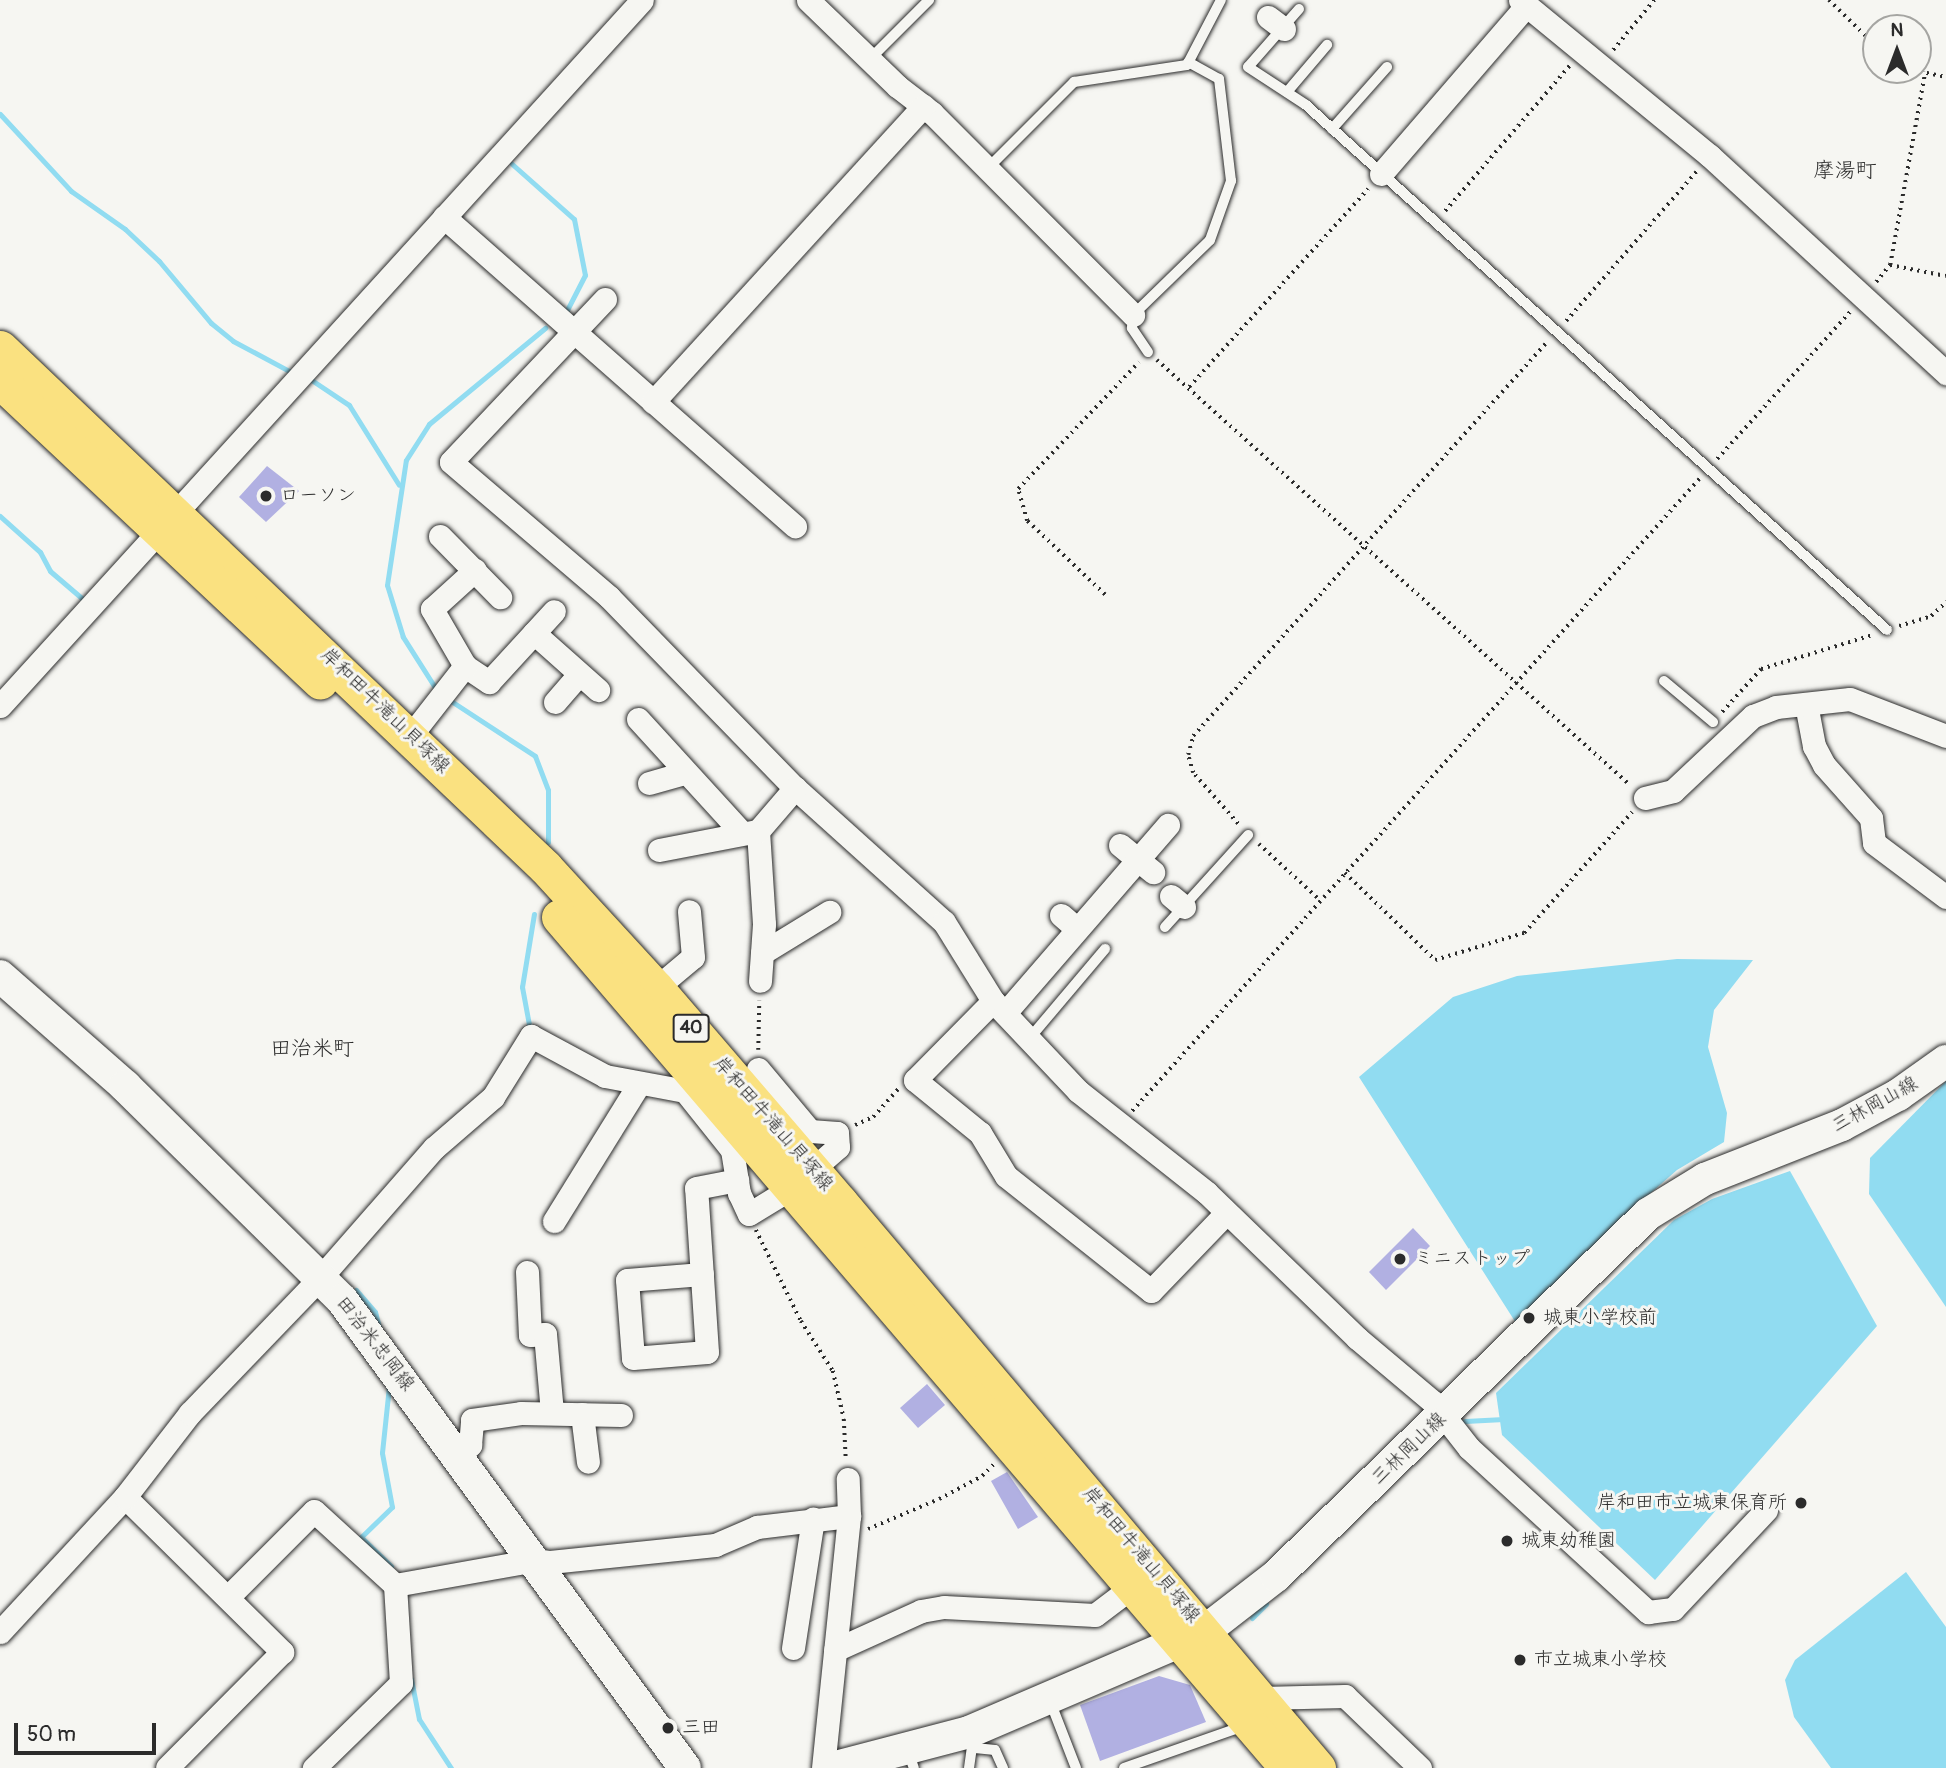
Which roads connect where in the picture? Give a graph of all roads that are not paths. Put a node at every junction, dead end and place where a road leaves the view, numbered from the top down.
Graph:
1 (642, 0) edge
2 (807, 0) edge
3 (929, 0) edge
4 (1221, 0) edge
5 (1524, 3) edge
6 (1299, 9) dead end
7 (1327, 45) dead end
8 (869, 60) junction
9 (1188, 62) junction
10 (1387, 67) dead end
11 (1287, 92) junction
12 (923, 106) junction
13 (1332, 129) junction
14 (988, 168) junction
15 (1381, 174) junction
16 (444, 217) junction
17 (605, 299) dead end
18 (1133, 314) junction
19 (575, 334) junction
20 (0, 348) edge
21 (1149, 352) road end
22 (1946, 373) edge
23 (0, 381) edge
24 (653, 402) junction
25 (165, 523) junction
26 (795, 526) dead end
27 (440, 536) dead end
28 (475, 570) junction
29 (500, 597) dead end
30 (554, 611) dead end
31 (1887, 630) dead end
32 (534, 634) junction
33 (465, 666) junction
34 (579, 674) junction
35 (1664, 681) dead end
36 (598, 690) dead end
37 (555, 702) dead end
38 (1806, 704) junction
39 (0, 706) edge
40 (638, 719) dead end
41 (1713, 722) dead end
42 (411, 735) junction
43 (1946, 736) edge
44 (684, 773) junction
45 (649, 783) dead end
46 (795, 788) junction
47 (1645, 798) road end
48 (1168, 825) dead end
49 (750, 832) junction
50 (1248, 835) road end
51 (659, 850) dead end
52 (1946, 897) edge
53 (690, 911) dead end
54 (830, 912) dead end
55 (1165, 927) dead end
56 (1105, 949) dead end
57 (762, 953) junction
58 (0, 976) edge
59 (760, 981) road end
60 (656, 988) junction
61 (999, 1007) junction
62 (1029, 1039) junction
63 (1946, 1061) edge
64 (758, 1069) road end
65 (639, 1084) junction
66 (803, 1179) junction
67 (737, 1180) junction
68 (1226, 1213) junction
69 (554, 1221) dead end
70 (527, 1272) dead end
71 (702, 1274) junction
72 (321, 1277) junction
73 (552, 1413) junction
74 (582, 1414) junction
75 (621, 1415) dead end
76 (1444, 1417) junction
77 (459, 1456) junction
78 (588, 1462) dead end
79 (848, 1479) road end
80 (125, 1497) junction
81 (1766, 1510) dead end
82 (813, 1519) junction
83 (848, 1527) junction
84 (535, 1560) junction
85 (395, 1585) junction
86 (1132, 1587) junction
87 (229, 1596) junction
88 (0, 1632) edge
89 (1192, 1638) junction
90 (793, 1648) dead end
91 (835, 1650) junction
92 (1049, 1699) junction
93 (1255, 1710) junction
94 (972, 1740) junction
95 (911, 1759) edge
96 (167, 1768) edge
97 (314, 1768) edge
98 (685, 1768) edge
99 (823, 1768) edge
100 (832, 1768) edge
101 (970, 1768) edge
102 (1003, 1768) edge
103 (1076, 1768) edge
104 (1124, 1768) edge
105 (1287, 1768) edge
106 (1318, 1768) edge
107 (1420, 1768) edge

1 - 16 street
2 - 8 street
3 - 8 lane
4 - 9 lane
5 - 15 street
5 - 22 street
6 - 11 lane
7 - 11 lane
8 - 12 street
9 - 14 lane
9 - 18 lane
10 - 13 lane
11 - 13 lane
12 - 14 street
12 - 24 street
13 - 15 lane
14 - 18 street
15 - 31 lane
16 - 19 street
16 - 25 street
17 - 19 street
18 - 21 lane
19 - 24 street
19 - 46 street
20 - 25 main road, 岸和田牛滝山貝塚線 / 40
23 - 25 main road, 岸和田牛滝山貝塚線 / 40
24 - 26 street
25 - 39 street
25 - 42 main road, 岸和田牛滝山貝塚線 / 40
25 - 66 main road, 岸和田牛滝山貝塚線 / 40
27 - 28 street
28 - 29 street
28 - 33 street
30 - 32 street
32 - 33 street
32 - 34 street
33 - 42 street
34 - 36 street
34 - 37 street
35 - 41 lane
38 - 43 street
38 - 47 street
38 - 52 street
40 - 44 street
42 - 60 main road, 岸和田牛滝山貝塚線 / 40
44 - 45 street
44 - 49 street
46 - 49 street
46 - 61 street
48 - 61 street
49 - 51 street
49 - 57 street
50 - 55 lane
53 - 60 street
54 - 57 street
56 - 62 lane
57 - 59 street
58 - 72 main road, 田治米忠岡線
60 - 66 main road, 岸和田牛滝山貝塚線 / 40
61 - 62 street
61 - 68 street
62 - 68 street
63 - 76 main road, 三林岡山線
64 - 66 street
65 - 67 street
65 - 69 street
65 - 72 street
66 - 67 street
66 - 86 main road, 岸和田牛滝山貝塚線 / 40
66 - 89 main road, 岸和田牛滝山貝塚線 / 40
67 - 71 street
68 - 76 street
70 - 73 street
71 - 71 street
72 - 77 main road, 田治米忠岡線
72 - 80 street
73 - 74 street
73 - 77 street
74 - 75 street
74 - 78 street
76 - 81 street
76 - 89 main road, 三林岡山線
77 - 84 main road, 田治米忠岡線
79 - 83 street
80 - 87 street
80 - 88 street
82 - 83 street
82 - 84 street
82 - 90 street
83 - 91 street
84 - 85 street
84 - 98 main road, 田治米忠岡線
85 - 87 street
85 - 97 street
86 - 89 main road, 岸和田牛滝山貝塚線 / 40
86 - 91 street
87 - 96 street
89 - 92 main road, 三林岡山線
89 - 93 main road, 岸和田牛滝山貝塚線 / 40
91 - 99 street
92 - 94 main road, 三林岡山線
92 - 103 lane
93 - 104 lane
93 - 105 main road, 岸和田牛滝山貝塚線 / 40
93 - 106 main road, 岸和田牛滝山貝塚線 / 40
93 - 107 street
94 - 95 main road, 三林岡山線
94 - 101 lane
94 - 102 lane
95 - 100 main road, 三林岡山線

